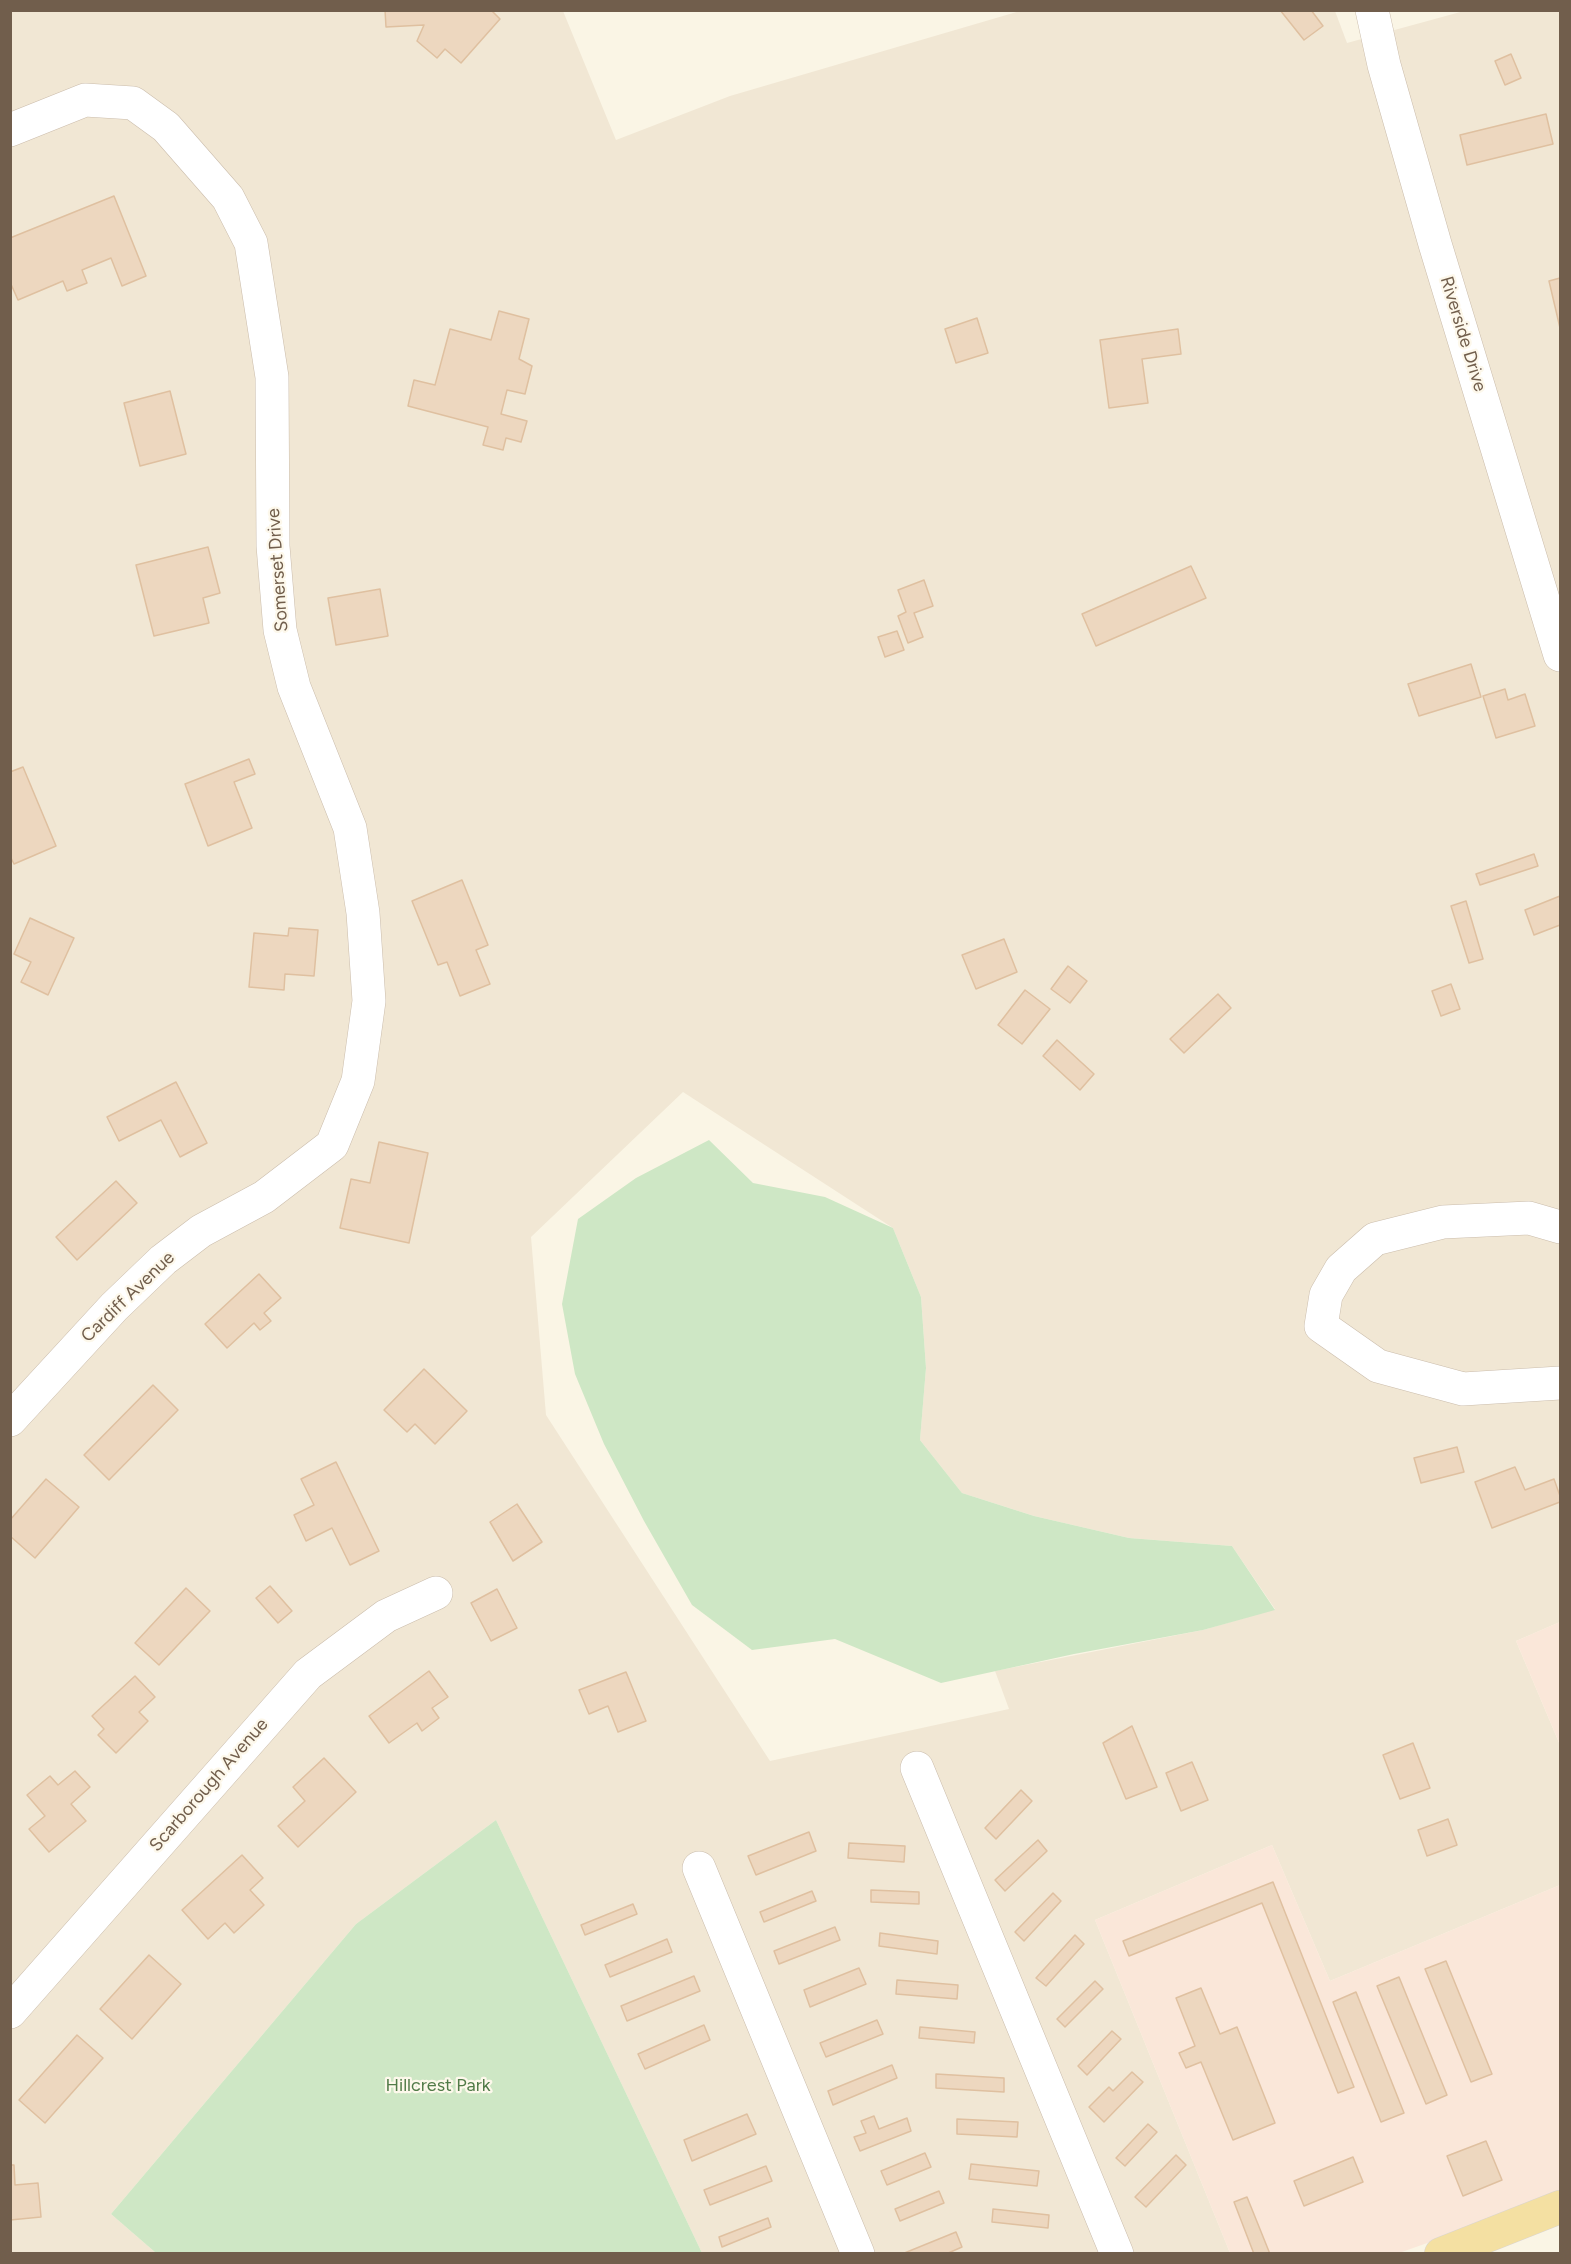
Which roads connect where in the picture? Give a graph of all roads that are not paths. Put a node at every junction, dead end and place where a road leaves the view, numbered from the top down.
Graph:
1 (1372, 10) edge
2 (10, 130) edge
3 (1560, 655) edge
4 (264, 1197) joint
5 (1560, 1227) edge
6 (1560, 1383) edge
7 (10, 1420) edge
8 (436, 1593) dead end
9 (917, 1768) dead end
10 (699, 1868) dead end
11 (10, 2012) edge
12 (1560, 2207) edge
13 (858, 2253) edge
14 (1117, 2253) edge
15 (1441, 2253) edge

1 - 3 street, Riverside Drive
2 - 4 street, Somerset Drive
4 - 7 street, Cardiff Avenue
5 - 6 street
8 - 11 street, Scarborough Avenue
9 - 14 street
10 - 13 street
12 - 15 main road

